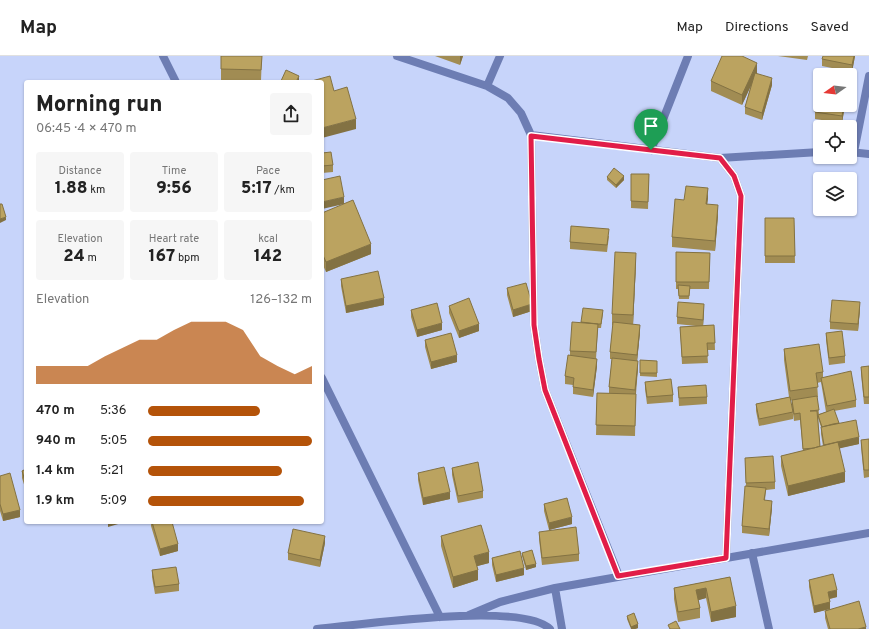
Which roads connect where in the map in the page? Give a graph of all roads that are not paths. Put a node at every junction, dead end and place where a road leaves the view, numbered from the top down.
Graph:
1 (163, 56) edge
2 (397, 56) edge
3 (500, 56) edge
4 (688, 56) edge
5 (869, 76) edge
6 (175, 80) edge
7 (487, 86) junction
8 (857, 130) edge
9 (531, 136) junction
10 (651, 150) junction
11 (813, 152) edge
12 (857, 153) edge
13 (869, 154) edge
14 (720, 158) junction
15 (324, 382) edge
16 (869, 533) edge
17 (752, 553) junction
18 (726, 558) junction
19 (618, 576) junction
20 (555, 588) junction
21 (468, 615) junction
22 (440, 616) junction
23 (317, 629) edge
24 (550, 629) edge
25 (562, 629) edge
26 (769, 629) edge

1 - 6 street
2 - 7 street
3 - 7 street
4 - 10 street
5 - 8 street
7 - 9 street
9 - 10 street
9 - 19 street
10 - 14 street
11 - 14 street
12 - 13 street
14 - 18 street
15 - 22 street
16 - 17 street
17 - 18 street
17 - 26 street
18 - 19 street
19 - 20 street
20 - 21 street
20 - 25 street
21 - 22 street
21 - 24 street
22 - 23 street

